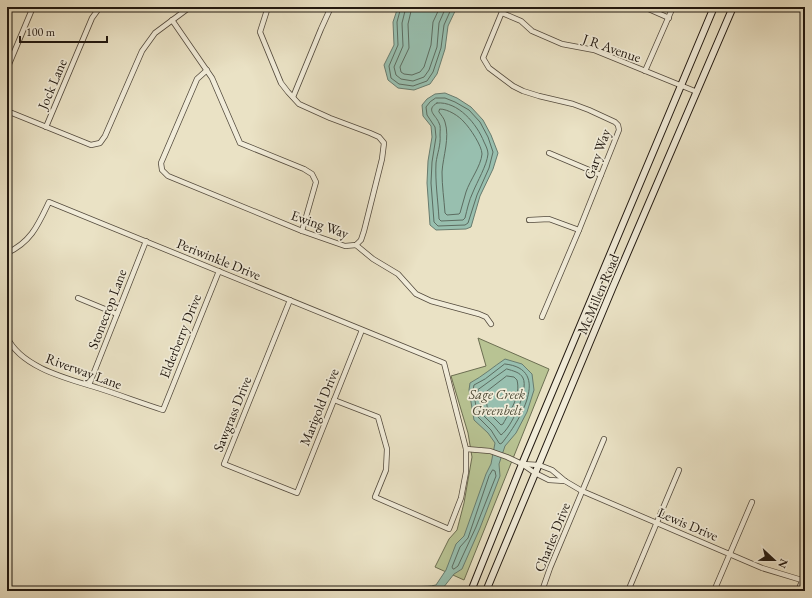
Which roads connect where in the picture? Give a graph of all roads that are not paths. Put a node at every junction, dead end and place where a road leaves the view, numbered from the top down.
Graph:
1 (33, 7) edge
2 (100, 7) edge
3 (190, 7) edge
4 (267, 7) edge
5 (331, 7) edge
6 (504, 7) edge
7 (644, 7) edge
8 (674, 7) edge
9 (714, 7) edge
10 (733, 7) edge
11 (502, 13) junction
12 (669, 18) junction
13 (172, 20) junction
14 (7, 69) edge
15 (207, 70) junction
16 (645, 71) junction
17 (681, 86) junction
18 (696, 92) junction
19 (293, 97) junction
20 (7, 112) edge
21 (46, 127) junction
22 (549, 153) dead end
23 (601, 175) junction
24 (529, 220) dead end
25 (579, 230) junction
26 (302, 231) junction
27 (146, 241) junction
28 (356, 245) junction
29 (7, 253) edge
30 (219, 271) junction
31 (78, 298) dead end
32 (290, 300) junction
33 (117, 314) junction
34 (542, 317) dead end
35 (491, 324) dead end
36 (362, 330) junction
37 (7, 337) edge
38 (89, 386) junction
39 (334, 400) junction
40 (163, 410) joint
41 (604, 439) dead end
42 (466, 449) junction
43 (522, 464) junction
44 (538, 465) junction
45 (679, 470) dead end
46 (535, 473) junction
47 (565, 481) junction
48 (582, 491) junction
49 (297, 492) joint
50 (752, 502) dead end
51 (656, 523) junction
52 (729, 554) junction
53 (805, 574) edge
54 (804, 581) edge
55 (471, 591) edge
56 (486, 591) edge
57 (542, 591) edge
58 (628, 591) edge
59 (714, 591) edge
60 (798, 591) edge

1 - 14 street
2 - 21 street, Jock Lane
3 - 13 street
4 - 19 street, Ewing Way
5 - 19 street
6 - 11 street, Gary Way
7 - 12 street
8 - 12 street
9 - 17 main road, McMillen Road
10 - 18 main road, McMillen Road
11 - 16 street, J R Avenue
11 - 23 street, Gary Way
12 - 16 street
13 - 15 street
13 - 21 street
15 - 26 street
15 - 26 street, Ewing Way
16 - 17 street, J R Avenue
17 - 18 street, J R Avenue
17 - 43 main road, McMillen Road
18 - 44 main road, McMillen Road
19 - 28 street, Ewing Way
20 - 21 street
22 - 23 street
23 - 25 street, Gary Way
24 - 25 street
25 - 34 street, Gary Way
26 - 28 street, Ewing Way
27 - 29 street, Periwinkle Drive
27 - 30 street, Periwinkle Drive
27 - 33 street, Stonecrop Lane
28 - 35 street
30 - 32 street, Periwinkle Drive
30 - 40 street, Elderberry Drive
31 - 33 street
32 - 36 street, Periwinkle Drive
32 - 49 street, Sawgrass Drive
33 - 38 street, Stonecrop Lane
36 - 39 street, Marigold Drive
36 - 42 street, Periwinkle Drive
37 - 38 street, Riverway Lane
38 - 40 street, Riverway Lane
39 - 42 street
39 - 49 street, Marigold Drive
41 - 48 street, Charles Drive
42 - 43 street, Lewis Drive
43 - 44 street, Lewis Drive
43 - 46 street, Lewis Drive
43 - 55 main road, McMillen Road
44 - 46 main road, McMillen Road
44 - 47 street, Lewis Drive
45 - 51 street
46 - 47 street, Lewis Drive
46 - 56 main road, McMillen Road
47 - 48 street, Lewis Drive
48 - 51 street, Lewis Drive
48 - 57 street, Charles Drive
50 - 52 street
51 - 52 street, Lewis Drive
51 - 58 street
52 - 54 street, Lewis Drive
52 - 59 street
53 - 54 street
54 - 60 street

